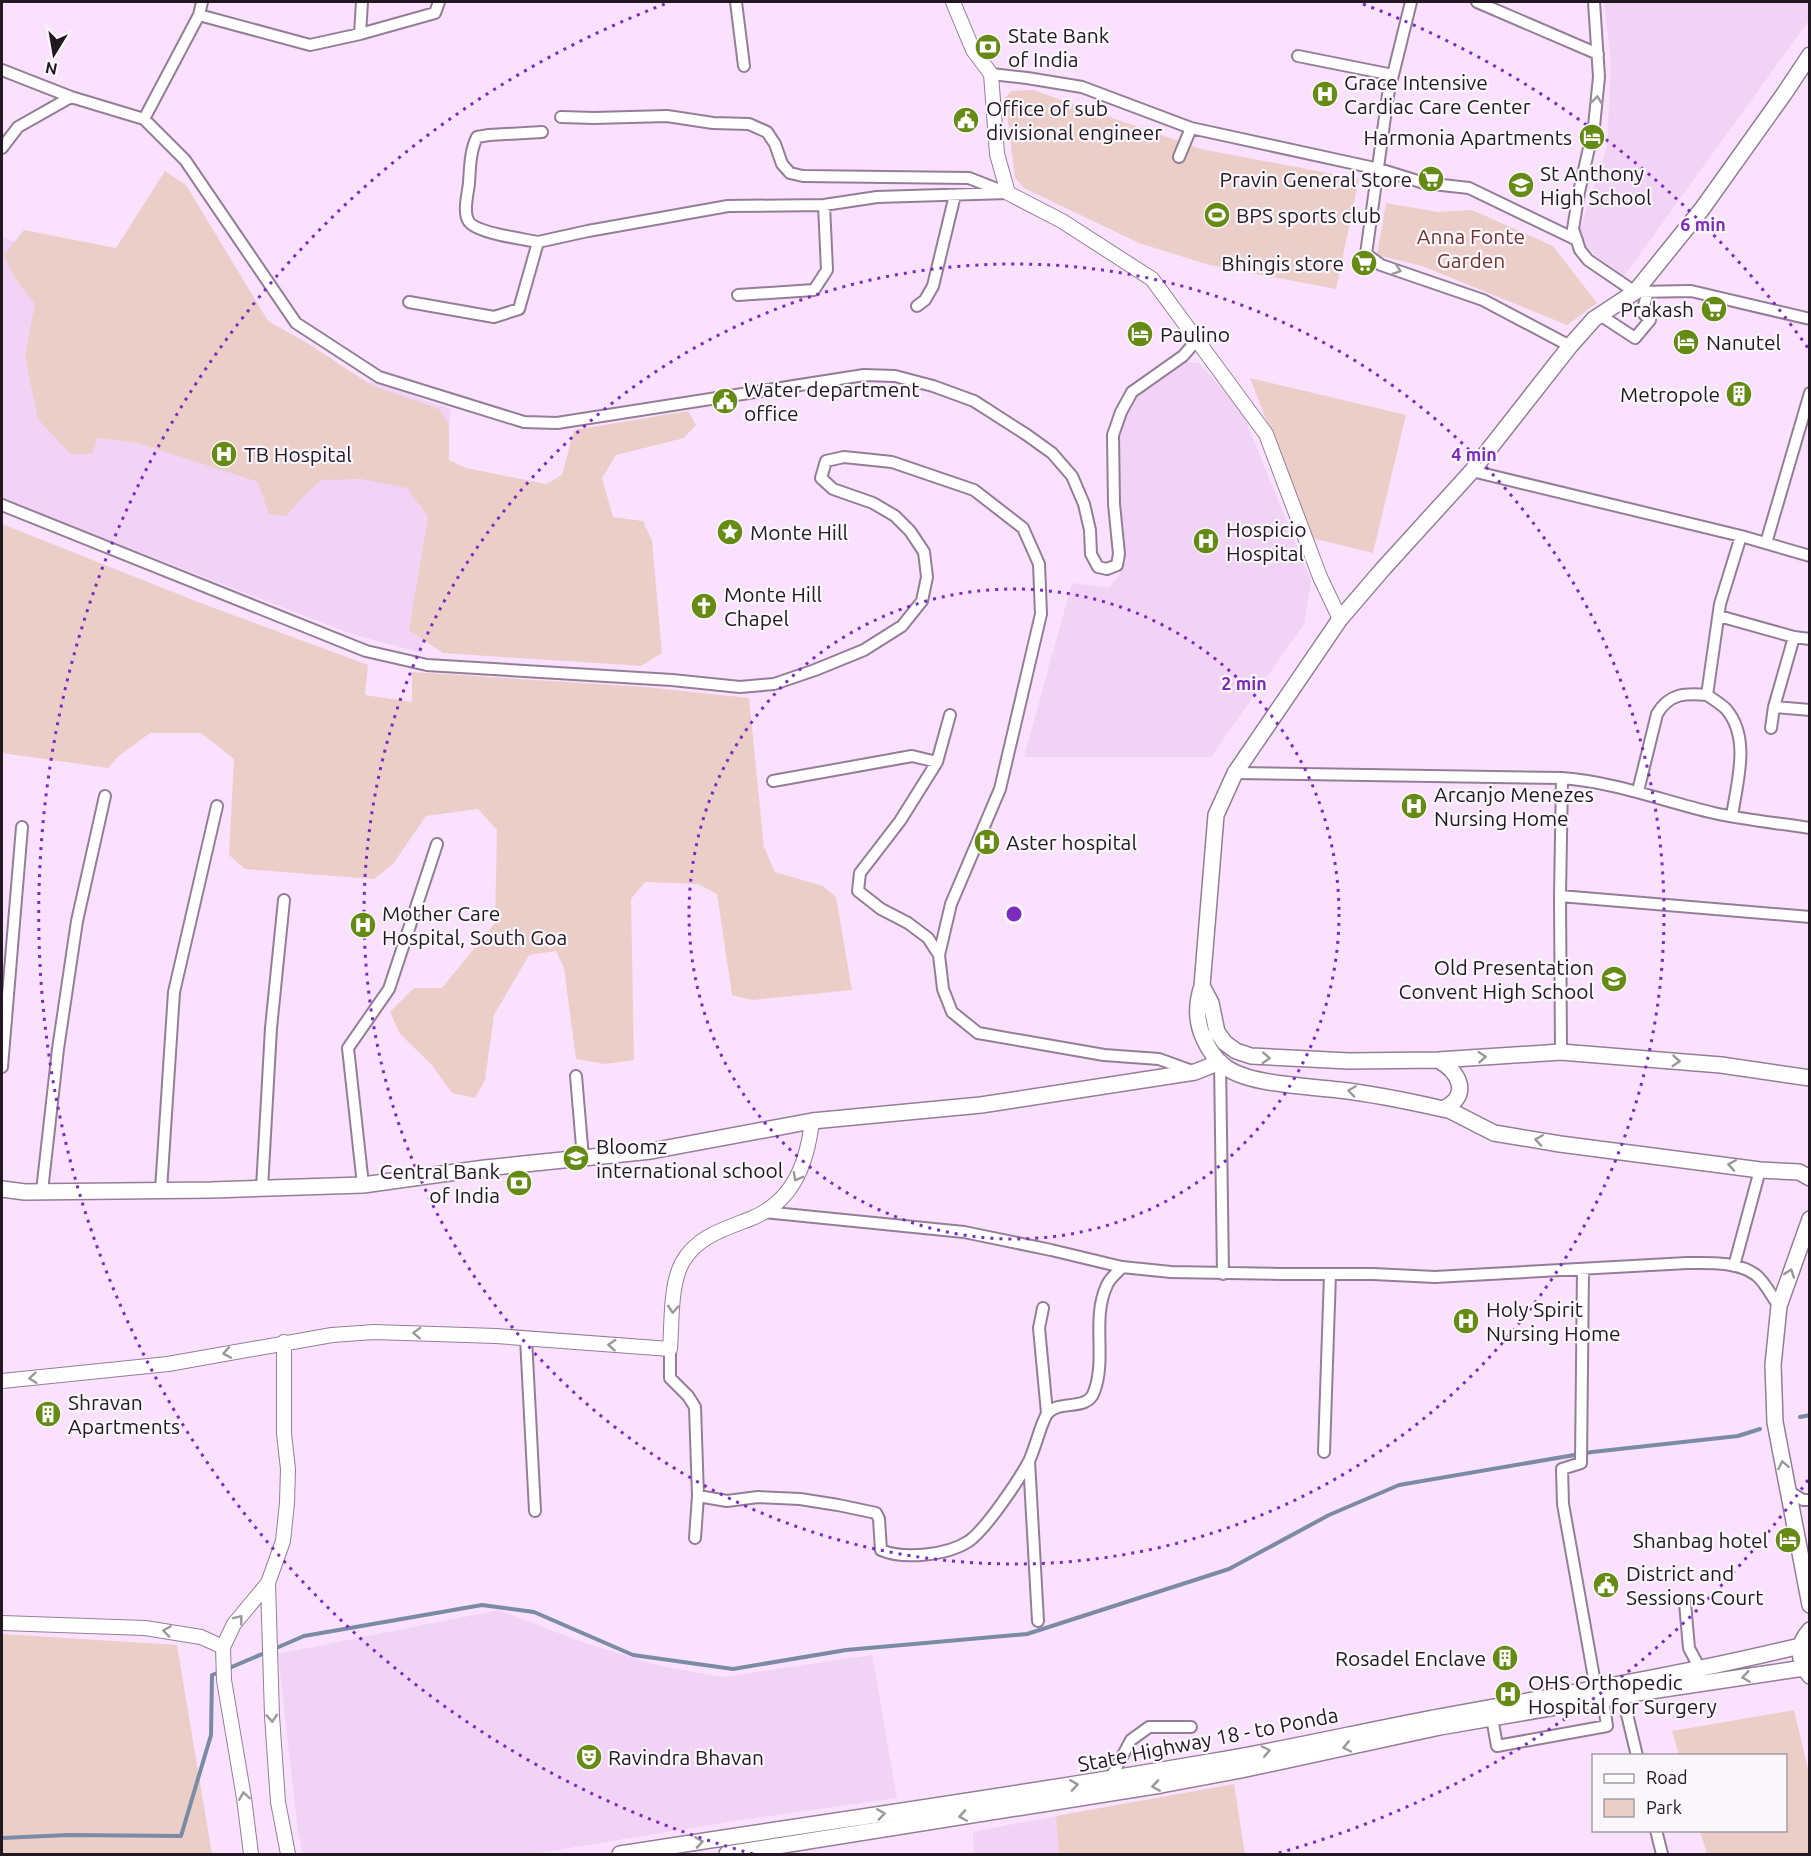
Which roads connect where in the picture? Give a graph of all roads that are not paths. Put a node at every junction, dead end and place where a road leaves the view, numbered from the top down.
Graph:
1 (202, 2) edge
2 (362, 2) edge
3 (439, 2) edge
4 (736, 2) edge
5 (953, 2) edge
6 (1411, 2) edge
7 (1477, 2) edge
8 (1594, 2) edge
9 (199, 15) junction
10 (360, 34) junction
11 (1598, 54) junction
12 (1809, 55) edge
13 (1298, 56) dead end
14 (744, 66) dead end
15 (2, 70) edge
16 (991, 74) junction
17 (1393, 75) junction
18 (70, 98) junction
19 (561, 117) dead end
20 (144, 119) junction
21 (1191, 128) junction
22 (542, 132) dead end
23 (2, 148) edge
24 (1179, 157) dead end
25 (1379, 169) junction
26 (1008, 193) junction
27 (955, 195) junction
28 (824, 204) junction
29 (1577, 240) junction
30 (538, 242) junction
31 (1641, 292) junction
32 (738, 295) dead end
33 (409, 303) dead end
34 (917, 306) dead end
35 (1600, 315) junction
36 (1809, 319) edge
37 (1196, 341) junction
38 (1570, 346) junction
39 (1809, 393) edge
40 (1472, 471) junction
41 (2, 505) edge
42 (1741, 536) junction
43 (1766, 543) junction
44 (1809, 555) edge
45 (1719, 616) junction
46 (1340, 619) junction
47 (1794, 637) junction
48 (1809, 639) edge
49 (1707, 695) junction
50 (1774, 707) junction
51 (1809, 710) edge
52 (950, 715) dead end
53 (1771, 728) dead end
54 (937, 762) junction
55 (1235, 773) junction
56 (1562, 777) junction
57 (773, 781) dead end
58 (1638, 791) junction
59 (105, 796) dead end
60 (217, 806) dead end
61 (1732, 816) junction
62 (22, 827) dead end
63 (1809, 828) edge
64 (437, 844) dead end
65 (1560, 896) junction
66 (284, 900) dead end
67 (1809, 917) edge
68 (939, 955) junction
69 (1202, 986) junction
70 (1561, 1052) junction
71 (1438, 1060) junction
72 (1220, 1062) junction
73 (2, 1067) edge
74 (1195, 1072) junction
75 (576, 1076) dead end
76 (1809, 1078) edge
77 (1443, 1109) junction
78 (812, 1121) junction
79 (583, 1158) junction
80 (1760, 1170) junction
81 (1809, 1178) edge
82 (363, 1185) junction
83 (262, 1188) junction
84 (2, 1189) edge
85 (161, 1190) junction
86 (42, 1191) junction
87 (764, 1212) junction
88 (1809, 1219) edge
89 (1734, 1266) junction
90 (1122, 1267) junction
91 (1583, 1269) junction
92 (1223, 1274) junction
93 (1330, 1274) junction
94 (1779, 1306) junction
95 (1043, 1308) dead end
96 (525, 1338) junction
97 (284, 1342) junction
98 (670, 1348) junction
99 (2, 1381) edge
100 (1047, 1413) junction
101 (1323, 1452) dead end
102 (1029, 1461) junction
103 (1788, 1491) junction
104 (698, 1496) junction
105 (1809, 1500) edge
106 (535, 1511) dead end
107 (695, 1538) dead end
108 (268, 1583) junction
109 (1685, 1604) dead end
110 (1809, 1605) edge
111 (1038, 1621) dead end
112 (2, 1623) edge
113 (1809, 1630) edge
114 (1800, 1646) junction
115 (223, 1654) junction
116 (1700, 1669) junction
117 (1807, 1672) edge
118 (1621, 1690) junction
119 (1600, 1694) junction
120 (1492, 1718) junction
121 (1191, 1727) dead end
122 (1637, 1754) edge
123 (1110, 1779) junction
124 (793, 1827) junction
125 (1656, 1832) edge
126 (791, 1849) edge
127 (251, 1854) edge
128 (288, 1854) edge
129 (620, 1854) edge
130 (727, 1854) edge
131 (1662, 1854) edge

1 - 9 street
2 - 10 street
3 - 10 street
4 - 14 street
5 - 16 street
6 - 17 street
7 - 11 street
8 - 11 street
9 - 10 street
9 - 20 street
29 -> 11 street
12 - 31 main road
13 - 17 street
15 - 18 street
16 - 21 street
16 - 26 street
17 - 25 street
18 - 20 street
18 - 23 street
19 - 26 street
20 - 37 street
21 - 24 street
21 - 25 street
22 - 30 street
25 - 29 street
25 -> 38 street
26 - 27 street
26 - 37 street
27 - 28 street
27 - 34 street
28 - 30 street
28 - 32 street
29 - 31 street
30 - 33 street
31 - 35 main road
31 - 35 street
31 - 36 street
35 - 38 main road
37 - 46 street
38 - 40 main road
39 - 43 street
40 - 42 street
40 - 46 main road
41 - 68 street
42 - 43 street
42 - 45 street
43 - 44 street
45 - 47 street
45 - 49 street
46 - 55 main road
47 - 48 street
47 - 50 street
49 - 58 street
49 - 61 street
50 - 51 street
50 - 53 street
52 - 54 street
54 - 57 street
54 - 68 street
55 - 56 street
55 - 69 main road
56 - 58 street
56 - 65 street
58 - 61 street
59 - 86 street
60 - 85 street
61 - 63 street
62 - 73 street
64 - 82 street
65 - 67 street
65 - 70 street
66 - 83 street
68 - 74 street
69 -> 71 main road
69 - 72 main road
71 -> 70 main road
70 -> 76 main road
71 - 77 main road
72 - 74 main road
77 -> 72 main road
72 - 92 street
74 - 78 main road
75 - 79 street
80 -> 77 main road
78 - 79 main road
78 -> 87 street
79 - 82 main road
80 - 81 main road
80 - 89 street
82 - 83 main road
83 - 85 main road
84 - 86 main road
85 - 86 main road
87 - 90 street
87 -> 98 street
94 -> 88 main road
89 - 91 street
89 - 94 street
90 - 92 street
90 - 100 street
91 - 93 street
91 - 119 street
92 - 93 street
93 - 101 street
103 -> 94 main road
95 - 100 street
96 -> 97 street
98 -> 96 street
96 - 106 street
97 -> 99 street
97 - 108 street
98 - 104 street
100 - 102 street
102 - 104 street
102 - 111 street
103 - 105 street
103 - 110 main road
104 - 107 street
115 -> 108 street
108 -> 128 street
109 - 116 street
115 -> 112 street
113 - 114 main road
114 - 116 main road, State Highway 18 - to Ponda
114 - 117 main road
127 -> 115 street
116 - 118 main road, State Highway 18 - to Ponda
117 -> 118 main road, State Highway 18 - to Ponda
118 - 119 main road, State Highway 18 - to Ponda
118 - 122 street
119 - 120 main road, State Highway 18 - to Ponda
119 - 120 street
123 -> 119 main road, State Highway 18 - to Ponda
120 -> 126 main road, State Highway 18 - to Ponda
121 - 123 street
124 -> 123 main road, State Highway 18 - to Ponda
124 - 126 street
129 -> 124 main road, State Highway 18 - to Ponda
125 - 131 street
126 - 130 main road, State Highway 18 - to Ponda

